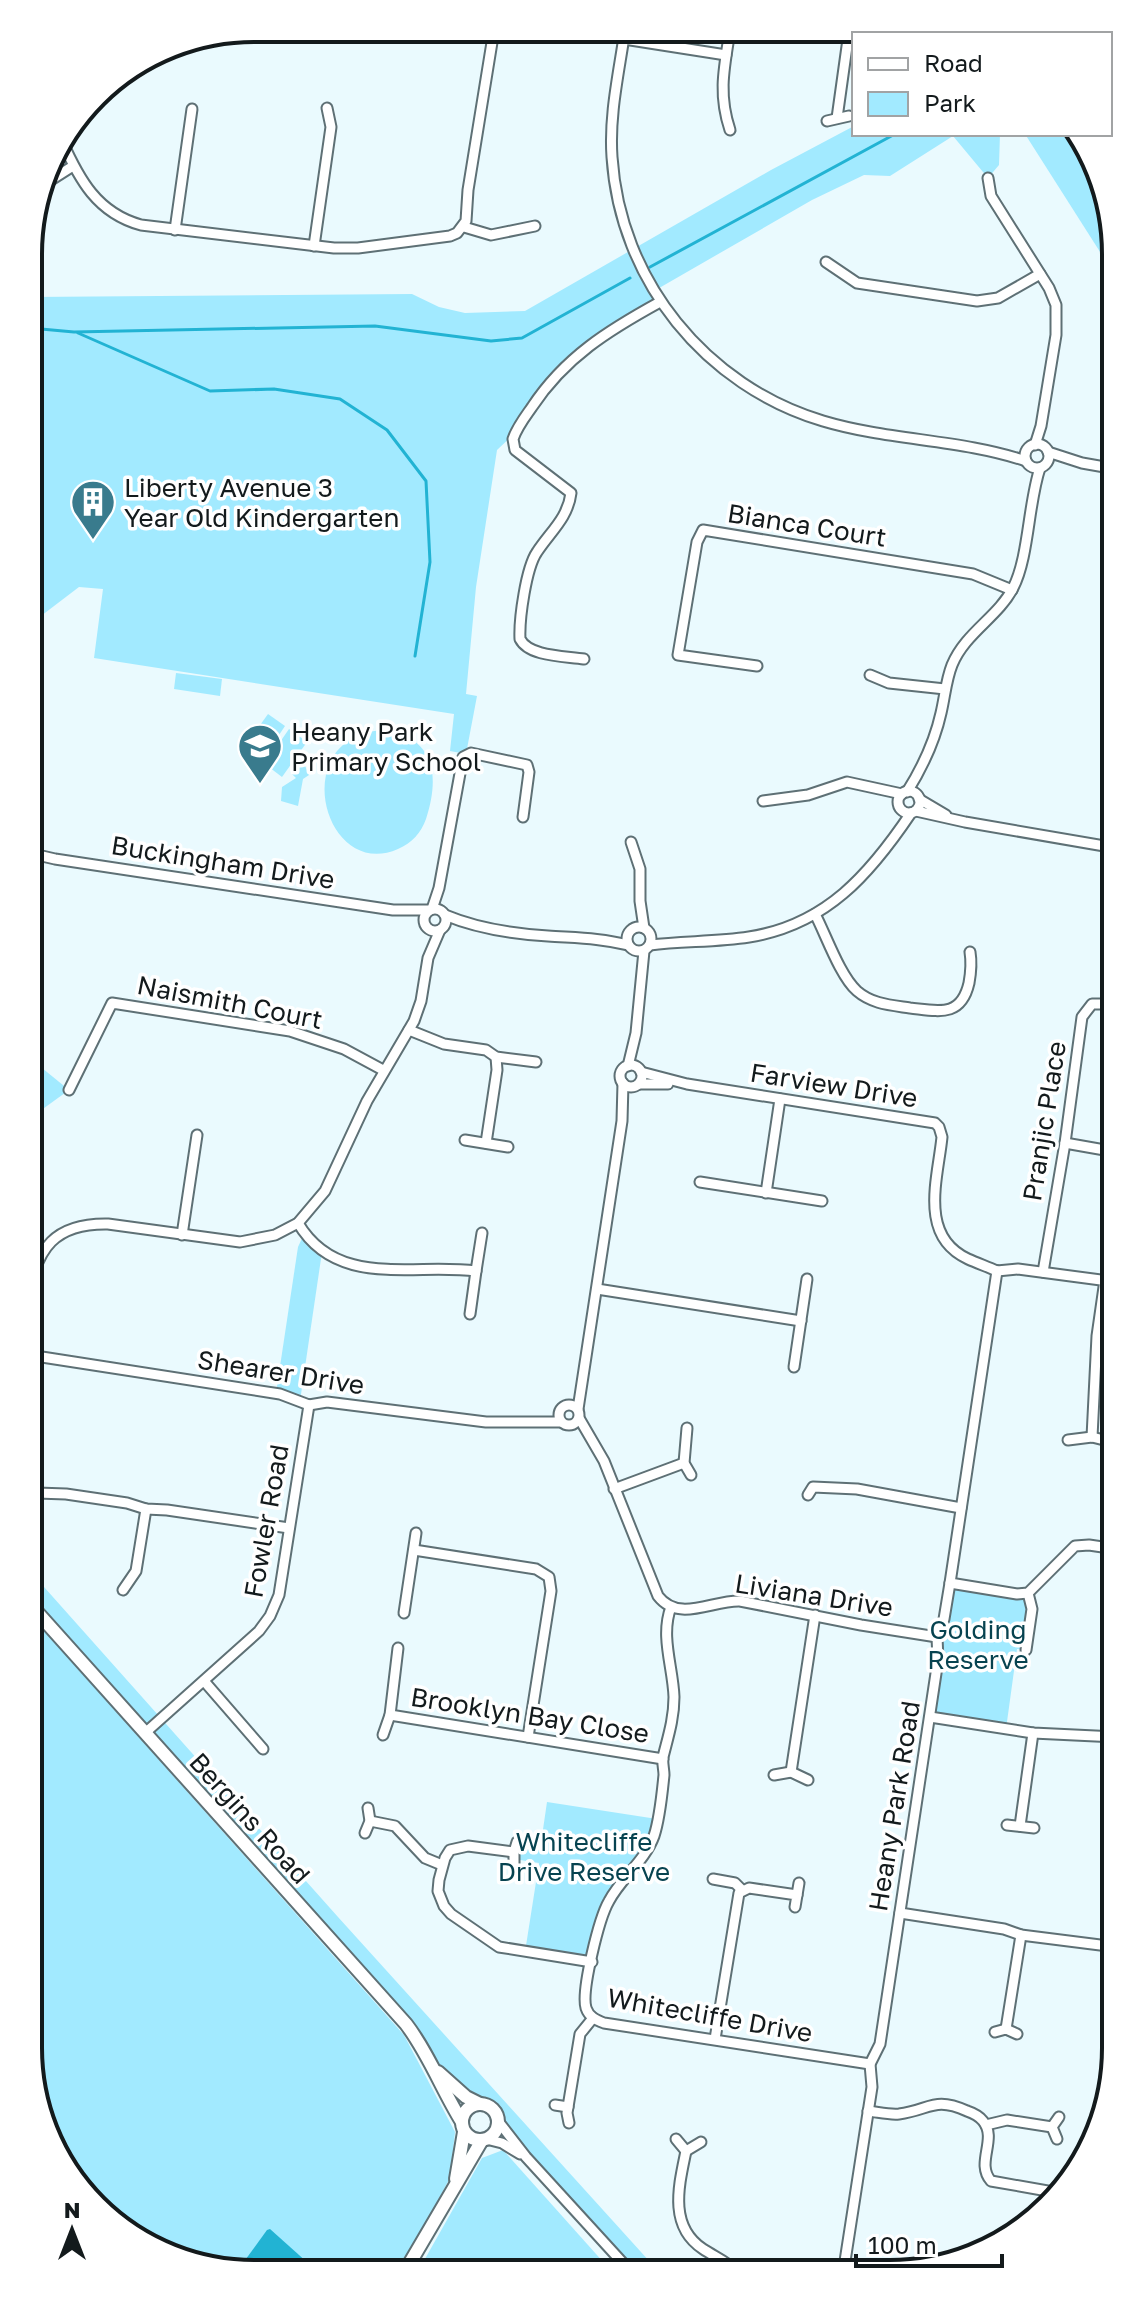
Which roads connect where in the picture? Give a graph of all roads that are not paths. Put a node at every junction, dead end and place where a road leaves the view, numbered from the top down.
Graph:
1 (492, 42) edge
2 (623, 42) edge
3 (660, 42) edge
4 (728, 42) edge
5 (847, 42) edge
6 (726, 55) junction
7 (327, 108) dead end
8 (192, 109) dead end
9 (849, 116) dead end
10 (730, 130) dead end
11 (67, 153) edge
12 (73, 166) junction
13 (57, 176) edge
14 (988, 178) dead end
15 (535, 226) dead end
16 (464, 227) junction
17 (175, 230) junction
18 (314, 246) junction
19 (826, 262) dead end
20 (1040, 274) junction
21 (660, 302) junction
22 (1039, 448) junction
23 (994, 450) junction
24 (1027, 463) junction
25 (1082, 463) junction
26 (1043, 466) junction
27 (1102, 467) edge
28 (1032, 495) junction
29 (1012, 590) junction
30 (584, 659) dead end
31 (757, 666) dead end
32 (870, 675) dead end
33 (945, 689) junction
34 (922, 766) junction
35 (919, 798) junction
36 (902, 799) junction
37 (763, 801) dead end
38 (914, 812) junction
39 (523, 817) dead end
40 (956, 820) junction
41 (893, 839) junction
42 (631, 842) dead end
43 (1102, 846) edge
44 (42, 857) edge
45 (640, 901) junction
46 (393, 910) junction
47 (436, 911) junction
48 (815, 914) junction
49 (426, 926) junction
50 (481, 926) junction
51 (442, 929) junction
52 (631, 931) junction
53 (600, 938) junction
54 (647, 939) junction
55 (631, 947) junction
56 (970, 952) dead end
57 (428, 958) junction
58 (640, 985) junction
59 (1102, 1004) edge
60 (409, 1030) junction
61 (496, 1057) junction
62 (536, 1062) dead end
63 (636, 1069) junction
64 (383, 1070) junction
65 (623, 1083) junction
66 (687, 1084) junction
67 (637, 1085) junction
68 (69, 1090) dead end
69 (780, 1099) junction
70 (622, 1121) junction
71 (197, 1135) dead end
72 (465, 1140) dead end
73 (486, 1143) junction
74 (1065, 1143) junction
75 (508, 1147) dead end
76 (1102, 1150) edge
77 (700, 1182) dead end
78 (766, 1193) junction
79 (822, 1201) dead end
80 (298, 1223) junction
81 (482, 1233) dead end
82 (182, 1235) junction
83 (42, 1251) edge
84 (476, 1271) junction
85 (997, 1271) junction
86 (1043, 1272) junction
87 (807, 1279) dead end
88 (1102, 1280) edge
89 (597, 1289) junction
90 (470, 1314) dead end
91 (1102, 1315) edge
92 (801, 1321) junction
93 (42, 1357) edge
94 (794, 1367) dead end
95 (582, 1377) junction
96 (309, 1405) junction
97 (562, 1408) junction
98 (579, 1414) junction
99 (527, 1420) junction
100 (566, 1424) junction
101 (687, 1428) dead end
102 (1092, 1437) junction
103 (1068, 1440) dead end
104 (1102, 1440) edge
105 (597, 1447) junction
106 (684, 1463) junction
107 (691, 1475) dead end
108 (811, 1486) dead end
109 (614, 1489) junction
110 (42, 1493) edge
111 (961, 1508) junction
112 (146, 1509) junction
113 (289, 1528) junction
114 (416, 1533) dead end
115 (1102, 1547) edge
116 (414, 1550) junction
117 (950, 1583) junction
118 (123, 1590) dead end
119 (1028, 1593) junction
120 (671, 1607) junction
121 (404, 1613) dead end
122 (815, 1615) junction
123 (42, 1618) edge
124 (937, 1637) junction
125 (398, 1648) dead end
126 (1026, 1650) dead end
127 (204, 1681) junction
128 (390, 1715) junction
129 (930, 1717) junction
130 (145, 1733) junction
131 (1033, 1733) junction
132 (383, 1735) dead end
133 (1102, 1736) edge
134 (528, 1737) junction
135 (263, 1749) dead end
136 (663, 1759) junction
137 (791, 1772) junction
138 (774, 1775) dead end
139 (808, 1780) dead end
140 (368, 1808) dead end
141 (370, 1821) junction
142 (1007, 1825) dead end
143 (1020, 1826) junction
144 (1034, 1828) dead end
145 (365, 1833) dead end
146 (514, 1864) dead end
147 (442, 1865) junction
148 (713, 1879) dead end
149 (799, 1883) dead end
150 (742, 1890) junction
151 (797, 1895) junction
152 (795, 1907) dead end
153 (900, 1913) junction
154 (1021, 1935) junction
155 (1102, 1945) edge
156 (592, 1962) junction
157 (593, 2018) junction
158 (1006, 2029) junction
159 (995, 2032) dead end
160 (1017, 2034) dead end
161 (715, 2039) junction
162 (870, 2064) junction
163 (433, 2067) junction
164 (480, 2104) junction
165 (555, 2105) dead end
166 (568, 2107) junction
167 (868, 2111) junction
168 (1059, 2117) dead end
169 (498, 2121) junction
170 (569, 2123) dead end
171 (986, 2125) junction
172 (463, 2127) junction
173 (1052, 2127) junction
174 (484, 2139) junction
175 (676, 2139) dead end
176 (1057, 2139) dead end
177 (701, 2142) dead end
178 (686, 2151) junction
179 (526, 2157) junction
180 (454, 2186) junction
181 (1046, 2191) edge
182 (411, 2260) edge
183 (620, 2260) edge
184 (719, 2260) edge
185 (845, 2260) edge

1 - 16 street
2 - 21 street
3 - 6 street
4 - 6 street
5 - 9 street
6 - 10 street
7 - 18 street
8 - 17 street
11 - 12 street
12 - 13 street
12 - 17 street
14 - 20 street
15 - 16 street
16 - 18 street
17 - 18 street
19 - 20 street
20 - 22 street
21 - 23 street
21 - 30 street
22 - 23 street
22 - 24 street
22 - 25 street
22 - 26 street
23 - 24 street
24 - 26 street
24 - 28 street
25 - 26 street
25 - 27 street
26 - 28 street
28 - 29 street
29 - 31 street, Bianca Court
29 - 33 street
32 - 33 street
33 - 34 street
34 - 35 street
34 - 36 street
35 - 36 street
35 - 38 street
35 - 40 street
36 - 37 street
36 - 38 street
36 - 41 street
38 - 40 street
38 - 41 street
39 - 47 street
40 - 43 street
41 - 48 street
42 - 45 street
44 - 46 street, Buckingham Drive
45 - 52 street
45 - 54 street
46 - 47 street, Buckingham Drive
46 - 49 street, Buckingham Drive
47 - 49 street
47 - 50 street, Buckingham Drive
47 - 51 street
48 - 54 street
48 - 56 street
49 - 51 street
49 - 57 street
50 - 51 street
50 - 53 street
51 - 57 street
52 - 53 street
52 - 54 street
52 - 55 street
53 - 55 street
54 - 55 street
54 - 58 street
55 - 58 street
57 - 60 street
58 - 63 street
59 - 74 street, Pranjic Place
60 - 61 street
60 - 64 street
61 - 62 street
61 - 73 street
63 - 65 street
63 - 66 street, Farview Drive
63 - 67 street
64 - 68 street, Naismith Court
64 - 80 street
65 - 67 street, Farview Drive
65 - 70 street
66 - 67 street, Farview Drive
66 - 69 street, Farview Drive
67 - 70 street
69 - 78 street
69 - 85 street, Farview Drive
70 - 89 street
71 - 82 street
72 - 73 street
73 - 75 street
74 - 76 street
74 - 86 street, Pranjic Place
77 - 78 street
78 - 79 street
80 - 82 street
80 - 84 street
81 - 84 street
82 - 83 street
84 - 90 street
85 - 86 street
85 - 111 street, Heany Park Road
86 - 88 street
87 - 92 street
89 - 92 street
89 - 95 street
91 - 102 street
92 - 94 street
93 - 96 street, Shearer Drive
95 - 97 street
95 - 98 street
96 - 99 street, Shearer Drive
96 - 113 street, Fowler Road
97 - 98 street
97 - 99 street, Shearer Drive
97 - 100 street
98 - 100 street
98 - 105 street
99 - 100 street, Shearer Drive
100 - 105 street
101 - 106 street
102 - 103 street
102 - 104 street
105 - 109 street
106 - 107 street
106 - 109 street
108 - 111 street
109 - 120 street
110 - 112 street
111 - 117 street, Heany Park Road
112 - 113 street
112 - 118 street
113 - 127 street, Fowler Road
114 - 116 street
115 - 119 street
116 - 121 street
116 - 134 street
117 - 119 street
117 - 124 street, Heany Park Road
119 - 126 street
120 - 122 street, Liviana Drive
120 - 136 street, Whitecliffe Drive
122 - 124 street, Liviana Drive
122 - 137 street
123 - 130 main road, Bergins Road
124 - 129 street, Heany Park Road
125 - 128 street, Brooklyn Bay Close
127 - 130 street, Fowler Road
127 - 135 street
128 - 132 street, Brooklyn Bay Close
128 - 134 street, Brooklyn Bay Close
129 - 131 street
129 - 153 street, Heany Park Road
130 - 163 main road, Bergins Road
131 - 133 street
131 - 143 street
134 - 136 street, Brooklyn Bay Close
136 - 156 street, Whitecliffe Drive
137 - 138 street
137 - 139 street
140 - 141 street
141 - 145 street
141 - 147 street
142 - 143 street
143 - 144 street
146 - 147 street
147 - 156 street
148 - 150 street
149 - 151 street
150 - 151 street
150 - 161 street
151 - 152 street
153 - 154 street
153 - 162 street, Heany Park Road
154 - 155 street
154 - 158 street
156 - 157 street, Whitecliffe Drive
157 - 161 street, Whitecliffe Drive
157 - 166 street
158 - 159 street
158 - 160 street
161 - 162 street, Whitecliffe Drive
162 - 167 street, Heany Park Road
163 - 164 main road, Bergins Road
163 - 172 main road, Bergins Road
164 - 169 main road
164 - 172 main road
165 - 166 street
166 - 170 street
167 - 171 street
167 - 185 street, Heany Park Road
168 - 173 street
169 - 174 main road
169 - 179 street
171 - 173 street
171 - 181 street
172 - 174 main road
172 - 180 main road
173 - 176 street
174 - 179 street
174 - 180 main road
175 - 178 street
177 - 178 street
178 - 184 street
179 - 183 street
180 - 182 main road

